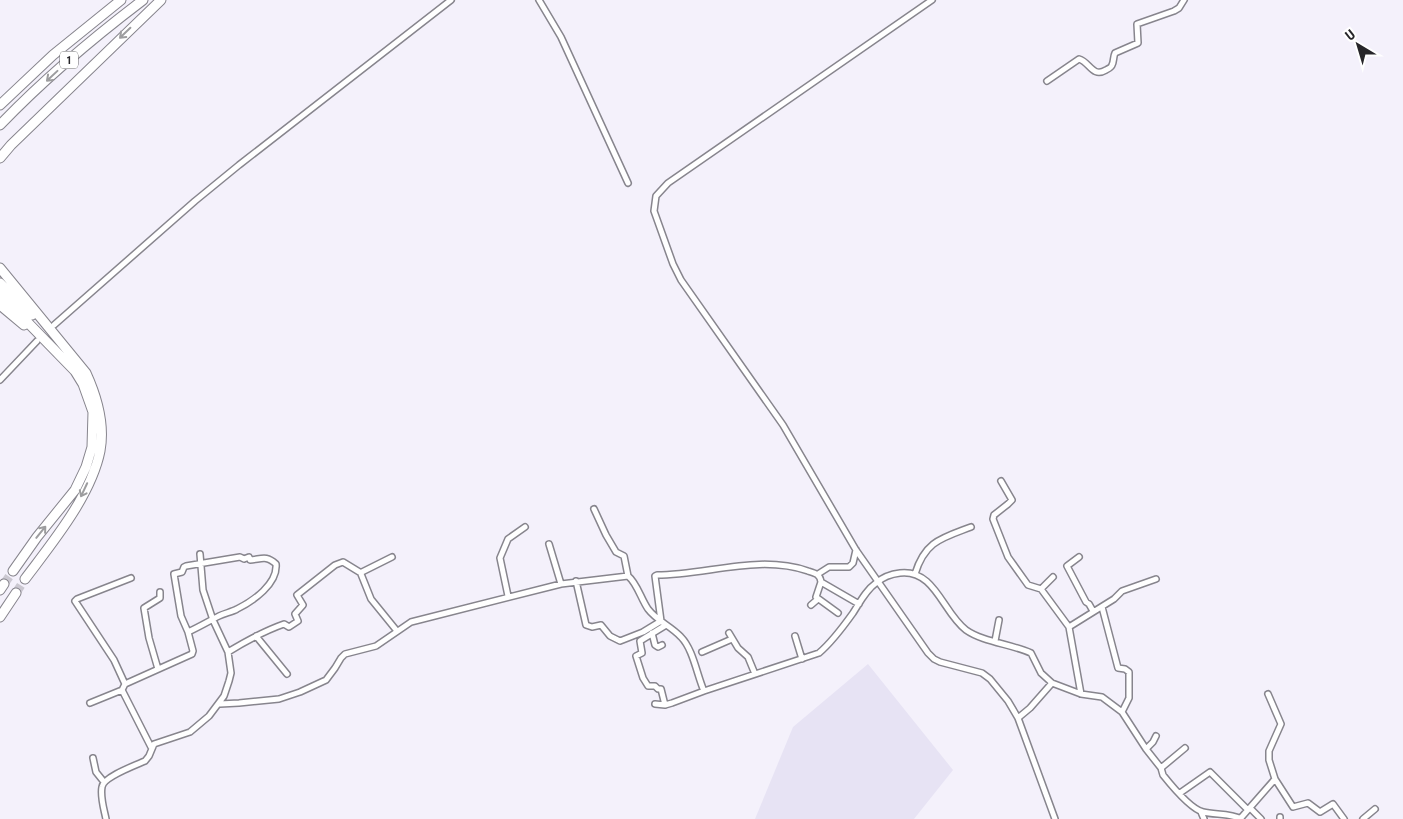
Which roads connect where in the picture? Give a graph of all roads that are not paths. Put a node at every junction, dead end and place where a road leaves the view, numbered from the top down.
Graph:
1 (121, 0) edge
2 (143, 0) edge
3 (161, 0) edge
4 (451, 0) edge
5 (539, 0) edge
6 (932, 0) edge
7 (1184, 0) edge
8 (1047, 81) dead end
9 (0, 105) edge
10 (0, 124) edge
11 (0, 158) edge
12 (628, 183) dead end
13 (0, 268) edge
14 (0, 283) edge
15 (0, 294) edge
16 (0, 306) edge
17 (54, 325) dead end
18 (37, 341) dead end
19 (65, 354) junction
20 (0, 380) edge
21 (1000, 481) dead end
22 (594, 509) dead end
23 (525, 527) dead end
24 (971, 527) dead end
25 (549, 544) dead end
26 (856, 550) junction
27 (200, 554) dead end
28 (392, 557) dead end
29 (1079, 557) dead end
30 (201, 563) junction
31 (13, 571) tunnel mouth
32 (361, 573) junction
33 (818, 574) junction
34 (915, 574) junction
35 (628, 576) junction
36 (1053, 577) dead end
37 (131, 578) dead end
38 (25, 579) tunnel mouth
39 (1156, 579) dead end
40 (877, 581) junction
41 (576, 582) junction
42 (821, 582) junction
43 (561, 584) junction
44 (1041, 589) junction
45 (160, 592) dead end
46 (16, 593) tunnel mouth
47 (508, 596) junction
48 (818, 599) junction
49 (858, 604) junction
50 (811, 605) dead end
51 (1102, 607) junction
52 (1093, 612) junction
53 (838, 613) dead end
54 (0, 617) edge
55 (213, 620) junction
56 (999, 620) dead end
57 (661, 621) junction
58 (666, 625) junction
59 (1069, 627) junction
60 (397, 631) junction
61 (188, 632) junction
62 (652, 633) junction
63 (729, 633) dead end
64 (256, 636) junction
65 (794, 636) dead end
66 (732, 639) junction
67 (995, 641) junction
68 (662, 645) dead end
69 (228, 652) junction
70 (702, 652) dead end
71 (802, 659) junction
72 (158, 669) junction
73 (287, 674) dead end
74 (755, 674) junction
75 (1052, 683) junction
76 (126, 684) junction
77 (122, 690) junction
78 (704, 691) junction
79 (1081, 694) junction
80 (1268, 694) dead end
81 (90, 703) dead end
82 (220, 704) junction
83 (655, 704) dead end
84 (665, 705) junction
85 (1122, 712) junction
86 (1018, 718) junction
87 (1156, 736) dead end
88 (151, 748) junction
89 (1146, 748) junction
90 (1186, 748) dead end
91 (93, 758) dead end
92 (1161, 768) junction
93 (1275, 779) junction
94 (104, 782) junction
95 (1180, 793) junction
96 (1249, 809) junction
97 (1375, 809) dead end
98 (1201, 812) junction
99 (106, 819) edge
100 (1055, 819) edge
101 (1204, 819) edge
102 (1241, 819) edge
103 (1261, 819) edge
104 (1344, 819) edge
105 (1363, 819) edge

1 - 9 highway, 1
2 -> 10 highway, 1
3 -> 11 highway
4 - 17 street
5 - 12 street
6 - 26 street
7 - 8 street
13 - 19 highway
14 - 19 highway
15 - 19 highway
16 - 19 highway
18 - 20 street
31 -> 19 highway
19 -> 38 highway
21 - 44 street
22 - 35 street
23 - 47 street
24 - 34 street
25 - 43 street
26 - 33 street
26 - 40 street
27 - 30 street
28 - 32 street
29 - 52 street
30 - 55 street
30 - 55 street
30 - 61 street
32 - 60 street
32 - 64 street
33 - 42 street
33 - 57 street
34 - 40 street
34 - 67 street
35 - 41 street
35 - 57 street
36 - 44 street
37 - 76 street
39 - 51 street
40 - 49 street
40 - 86 street
41 - 43 street
41 - 57 street
42 - 48 street
42 - 49 street
43 - 47 street
44 - 59 street
45 - 72 street
46 - 54 highway
47 - 60 street
48 - 50 street
48 - 53 street
49 - 71 street
51 - 52 street
51 - 85 street
52 - 59 street
55 - 61 street
55 - 69 street
56 - 67 street
57 - 58 street
58 - 62 street
58 - 78 street
59 - 79 street
60 - 82 street
61 - 72 street
62 - 68 street
62 - 84 street
63 - 66 street
64 - 69 street
64 - 73 street
65 - 71 street
66 - 70 street
66 - 74 street
67 - 75 street
69 - 82 street
71 - 74 street
72 - 76 street
74 - 78 street
75 - 79 street
75 - 86 street
76 - 77 street
77 - 81 street
77 - 88 street
78 - 84 street
79 - 85 street
80 - 93 street
82 - 88 street
83 - 84 street
85 - 89 street
86 - 100 street
87 - 89 street
88 - 94 street
89 - 92 street
90 - 92 street
91 - 94 street
92 - 95 street
93 - 96 street
93 - 104 street
94 - 99 street
95 - 96 street
95 - 98 street
96 - 102 street
96 - 103 street
97 - 105 street
98 - 101 street
98 - 102 street

